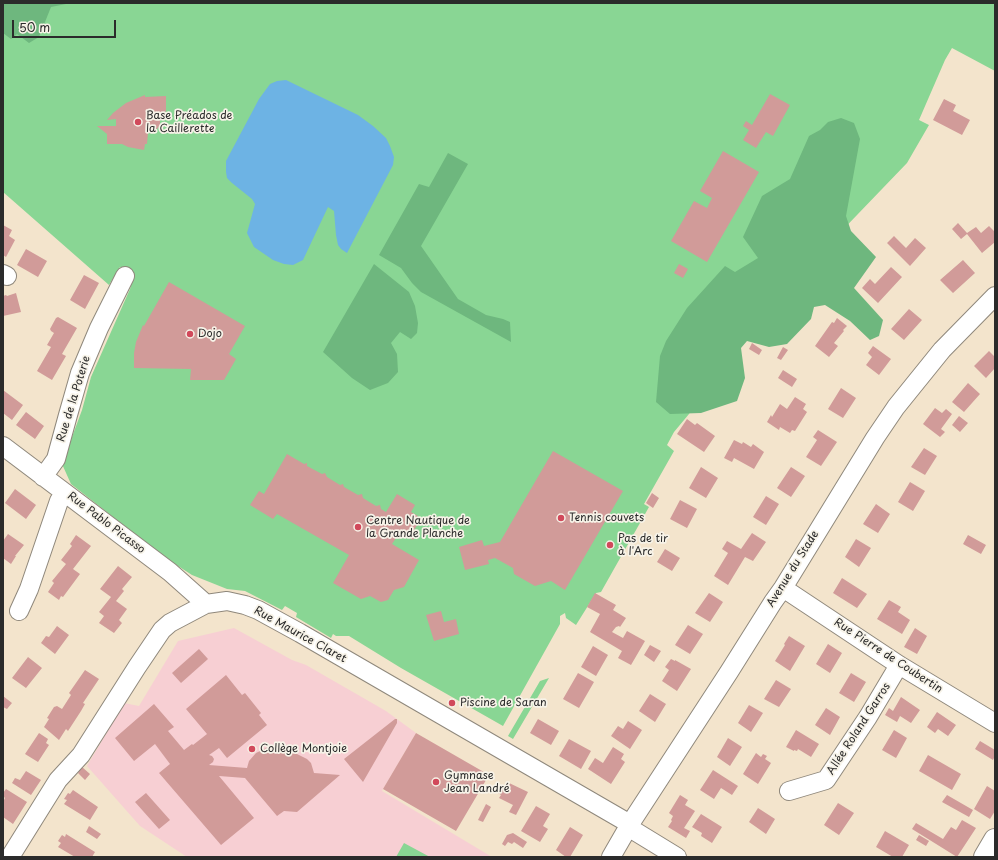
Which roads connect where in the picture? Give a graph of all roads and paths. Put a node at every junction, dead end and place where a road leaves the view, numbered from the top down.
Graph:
1 (125, 276) dead end
2 (995, 296) edge
3 (3, 446) edge
4 (43, 477) junction
5 (65, 493) junction
6 (783, 588) junction
7 (206, 604) junction
8 (19, 611) dead end
9 (900, 665) junction
10 (995, 723) edge
11 (789, 791) dead end
12 (629, 825) junction
13 (995, 840) edge
14 (10, 857) edge
15 (611, 857) edge
16 (677, 857) edge
17 (985, 857) edge

1 - 4 street, Rue de la Poterie
2 - 6 street, Avenue du Stade
3 - 4 street, Rue Pablo Picasso
4 - 5 street, Rue Pablo Picasso
5 - 7 street, Rue Pablo Picasso
5 - 8 street
6 - 9 street, Rue Pierre de Coubertin
6 - 12 street, Avenue du Stade
7 - 12 street, Rue Maurice Claret
7 - 14 street, Rue Maurice Claret
9 - 10 street, Rue Pierre de Coubertin
9 - 11 street, Allée Roland Garros
12 - 15 street, Avenue du Stade
12 - 16 street, Rue Maurice Claret
13 - 17 main road

